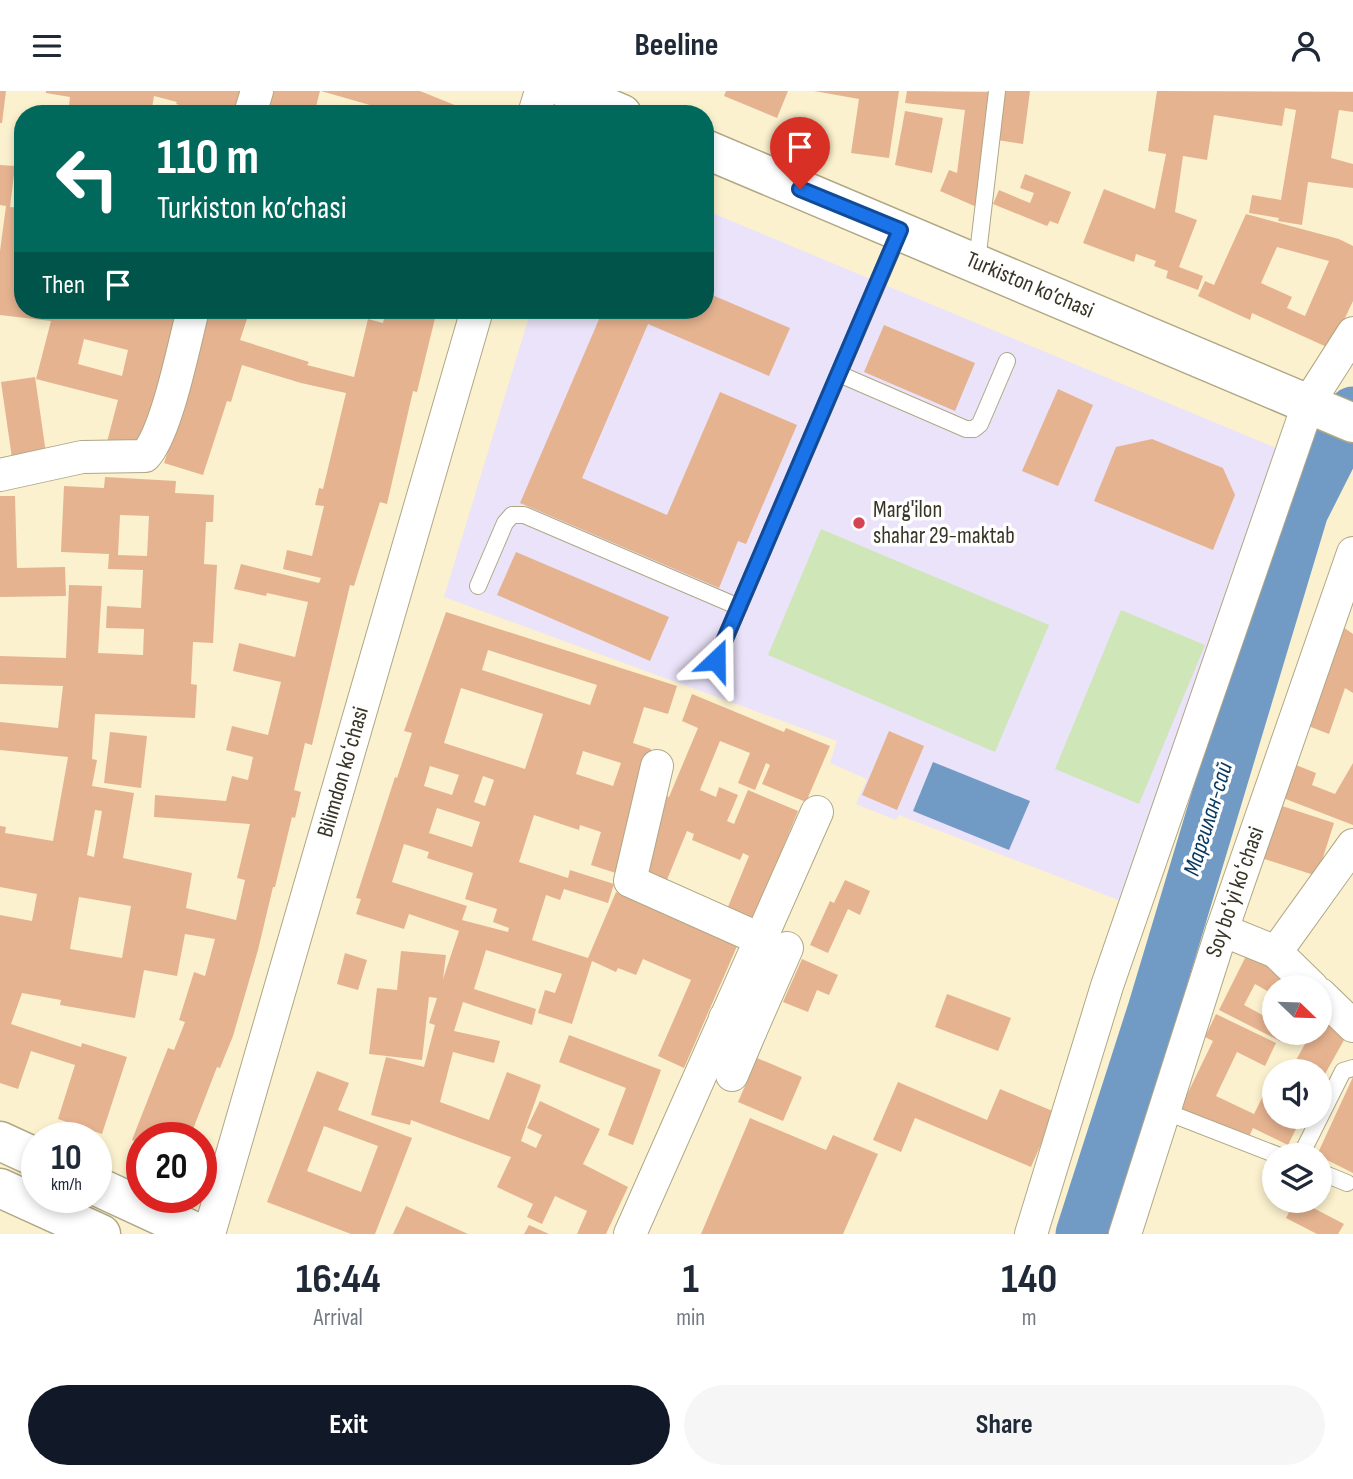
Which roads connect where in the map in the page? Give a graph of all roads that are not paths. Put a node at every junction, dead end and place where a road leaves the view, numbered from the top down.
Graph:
1 (568, 91) edge
2 (997, 91) edge
3 (601, 105) edge
4 (714, 153) edge
5 (900, 230) junction
6 (977, 262) junction
7 (191, 319) edge
8 (474, 319) edge
9 (1353, 333) edge
10 (1007, 361) dead end
11 (839, 374) junction
12 (1309, 402) junction
13 (1353, 422) edge
14 (0, 475) edge
15 (1353, 553) edge
16 (478, 586) dead end
17 (739, 607) junction
18 (716, 660) dead end
19 (657, 766) dead end
20 (817, 812) dead end
21 (1353, 845) edge
22 (1222, 930) junction
23 (774, 944) junction
24 (1276, 953) junction
25 (1299, 975) edge
26 (1332, 1006) edge
27 (738, 1024) junction
28 (1353, 1026) edge
29 (1353, 1068) edge
30 (732, 1075) dead end
31 (1164, 1111) junction
32 (0, 1141) edge
33 (1307, 1143) edge
34 (1262, 1149) edge
35 (21, 1151) edge
36 (1332, 1177) edge
37 (1348, 1183) dead end
38 (0, 1188) edge
39 (112, 1193) edge
40 (100, 1234) edge
41 (200, 1234) edge
42 (209, 1234) edge
43 (629, 1234) edge
44 (1031, 1234) edge
45 (1125, 1234) edge

1 - 3 main road
2 - 6 lane
4 - 5 main road, Turkiston ko’chasi
5 - 6 main road, Turkiston ko’chasi
5 - 11 lane
6 - 12 main road, Turkiston ko’chasi
7 - 14 street
8 - 42 street, Bilimdon koʻchasi
9 - 12 street
10 - 11 lane
11 - 17 lane
12 - 13 main road, Turkiston ko’chasi
12 - 44 street
15 - 22 street, Soy boʻyi koʻchasi
16 - 17 lane
17 - 18 lane
19 - 23 street
20 - 23 street
21 - 24 street
22 - 24 street
22 - 31 street, Soy boʻyi koʻchasi
23 - 27 street
24 - 25 street
26 - 28 street
27 - 30 street
27 - 43 street
29 - 33 lane
31 - 34 lane
31 - 45 street, Soy boʻyi koʻchasi
32 - 35 main road
36 - 37 lane
38 - 40 main road
39 - 41 main road

